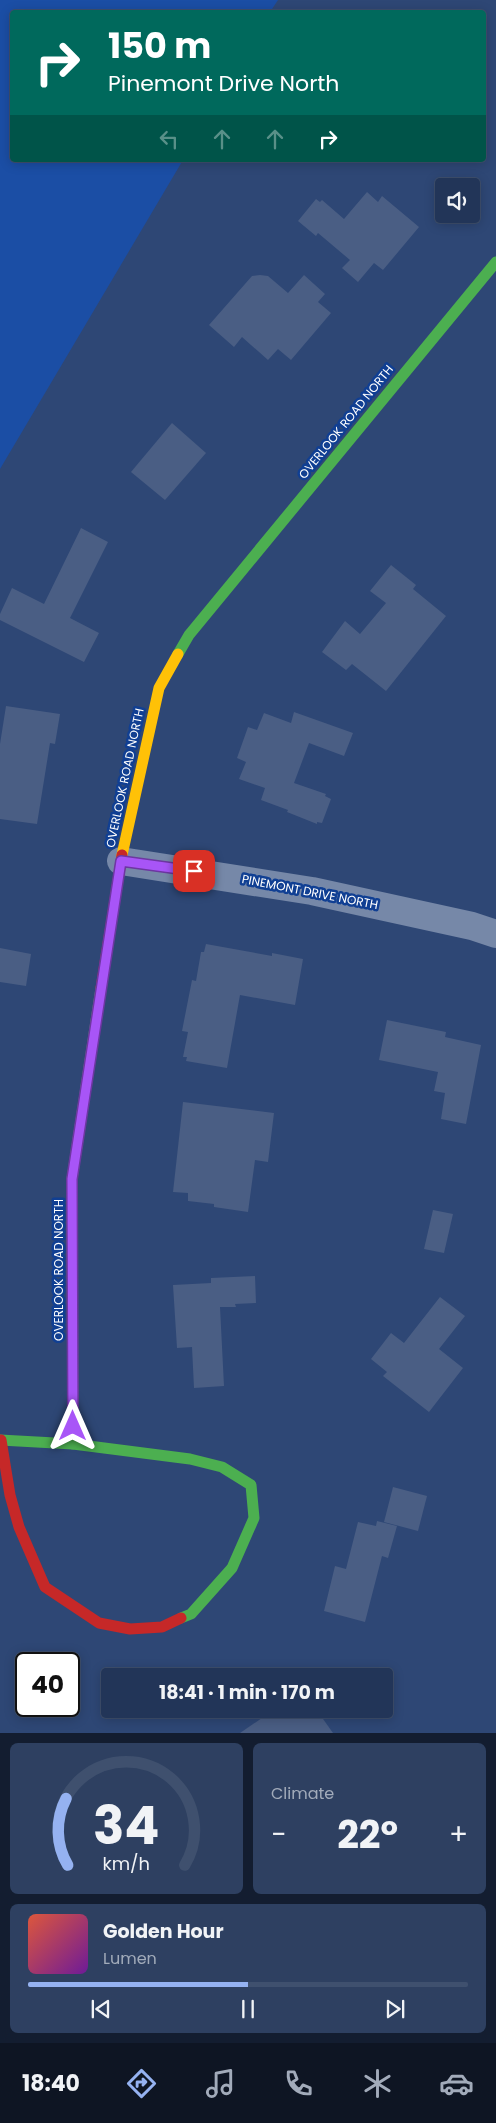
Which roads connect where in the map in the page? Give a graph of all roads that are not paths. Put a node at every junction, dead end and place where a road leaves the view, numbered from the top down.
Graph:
1 (496, 262) edge
2 (121, 861) junction
3 (496, 934) edge
4 (1, 1440) edge
5 (73, 1444) junction

1 - 2 street, OVERLOOK ROAD NORTH
2 - 3 street, PINEMONT DRIVE NORTH
2 - 5 street, OVERLOOK ROAD NORTH
4 - 5 street
4 - 5 street

